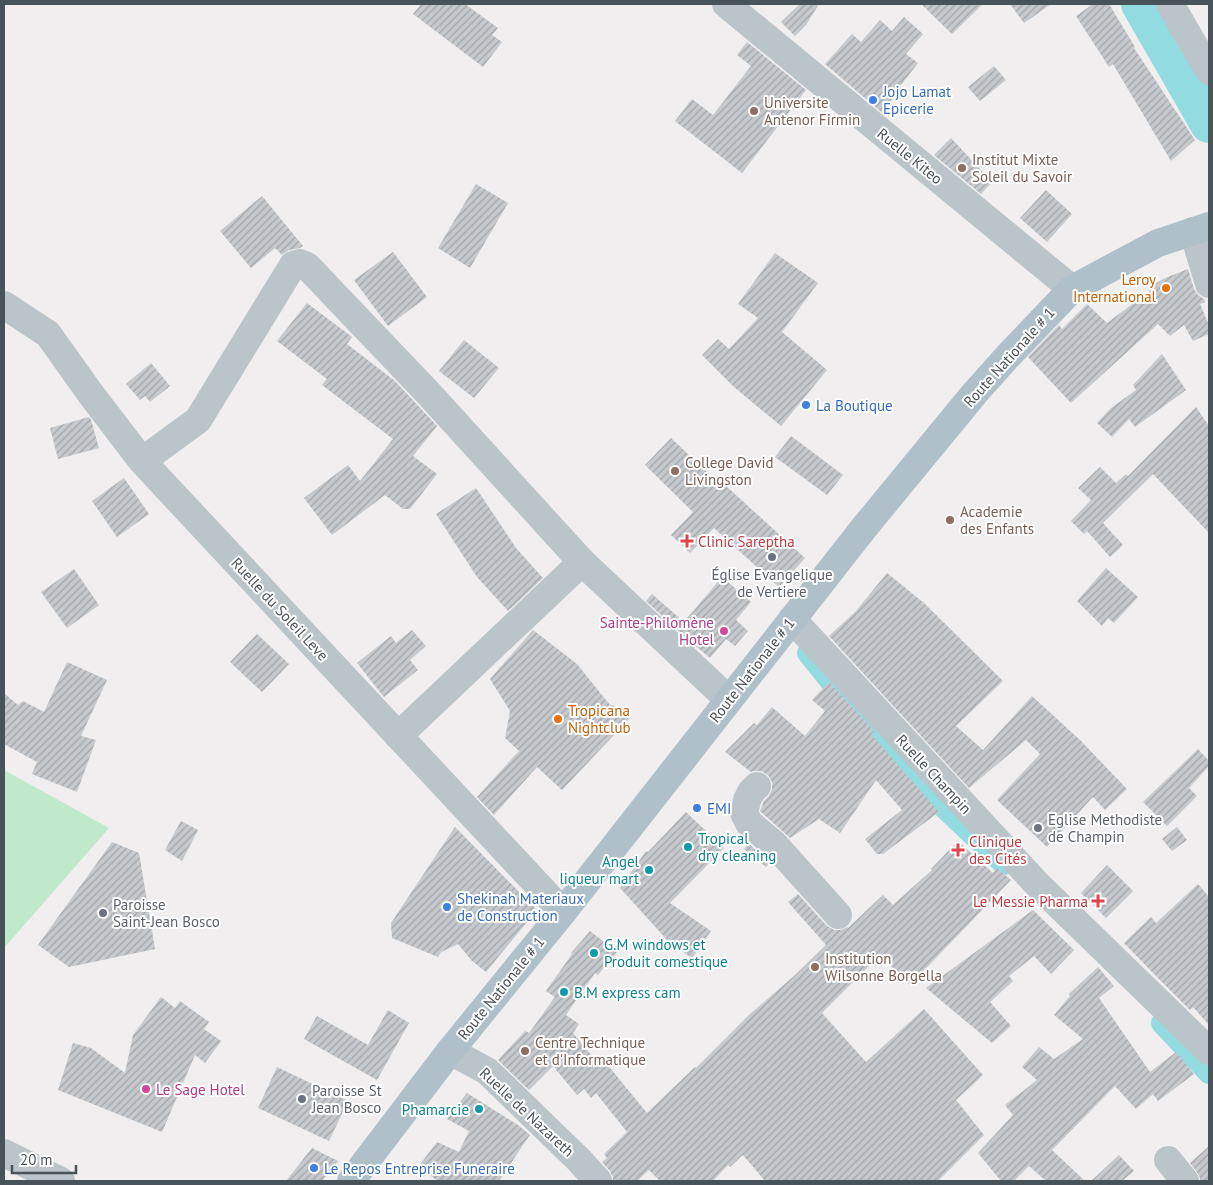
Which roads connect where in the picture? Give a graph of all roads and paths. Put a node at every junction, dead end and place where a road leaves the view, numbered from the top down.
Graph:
1 (726, 4) edge
2 (1170, 4) edge
3 (1209, 70) edge
4 (1201, 228) edge
5 (1209, 284) edge
6 (1072, 290) junction
7 (4, 305) edge
8 (142, 461) junction
9 (582, 562) junction
10 (792, 619) junction
11 (730, 700) junction
12 (398, 736) junction
13 (757, 786) dead end
14 (563, 912) junction
15 (838, 915) dead end
16 (450, 1051) junction
17 (1209, 1051) edge
18 (4, 1153) edge
19 (1168, 1160) dead end
20 (588, 1176) edge
21 (61, 1181) edge
22 (351, 1181) edge
23 (1185, 1181) edge

1 - 6 street, Ruelle Kiteo
2 - 3 street
4 - 5 street
4 - 6 main road, Route Nationale # 1
6 - 10 main road, Route Nationale # 1
7 - 8 street, Ruelle du Soleil Leve
8 - 9 street
8 - 12 street, Ruelle du Soleil Leve
9 - 11 street
9 - 12 street
10 - 11 main road, Route Nationale # 1
10 - 17 street, Ruelle Champin
11 - 14 main road, Route Nationale # 1
12 - 14 street, Ruelle du Soleil Leve
13 - 15 street
14 - 16 main road, Route Nationale # 1
16 - 20 street, Ruelle de Nazareth
16 - 22 main road, Route Nationale # 1
18 - 21 street
19 - 23 street

